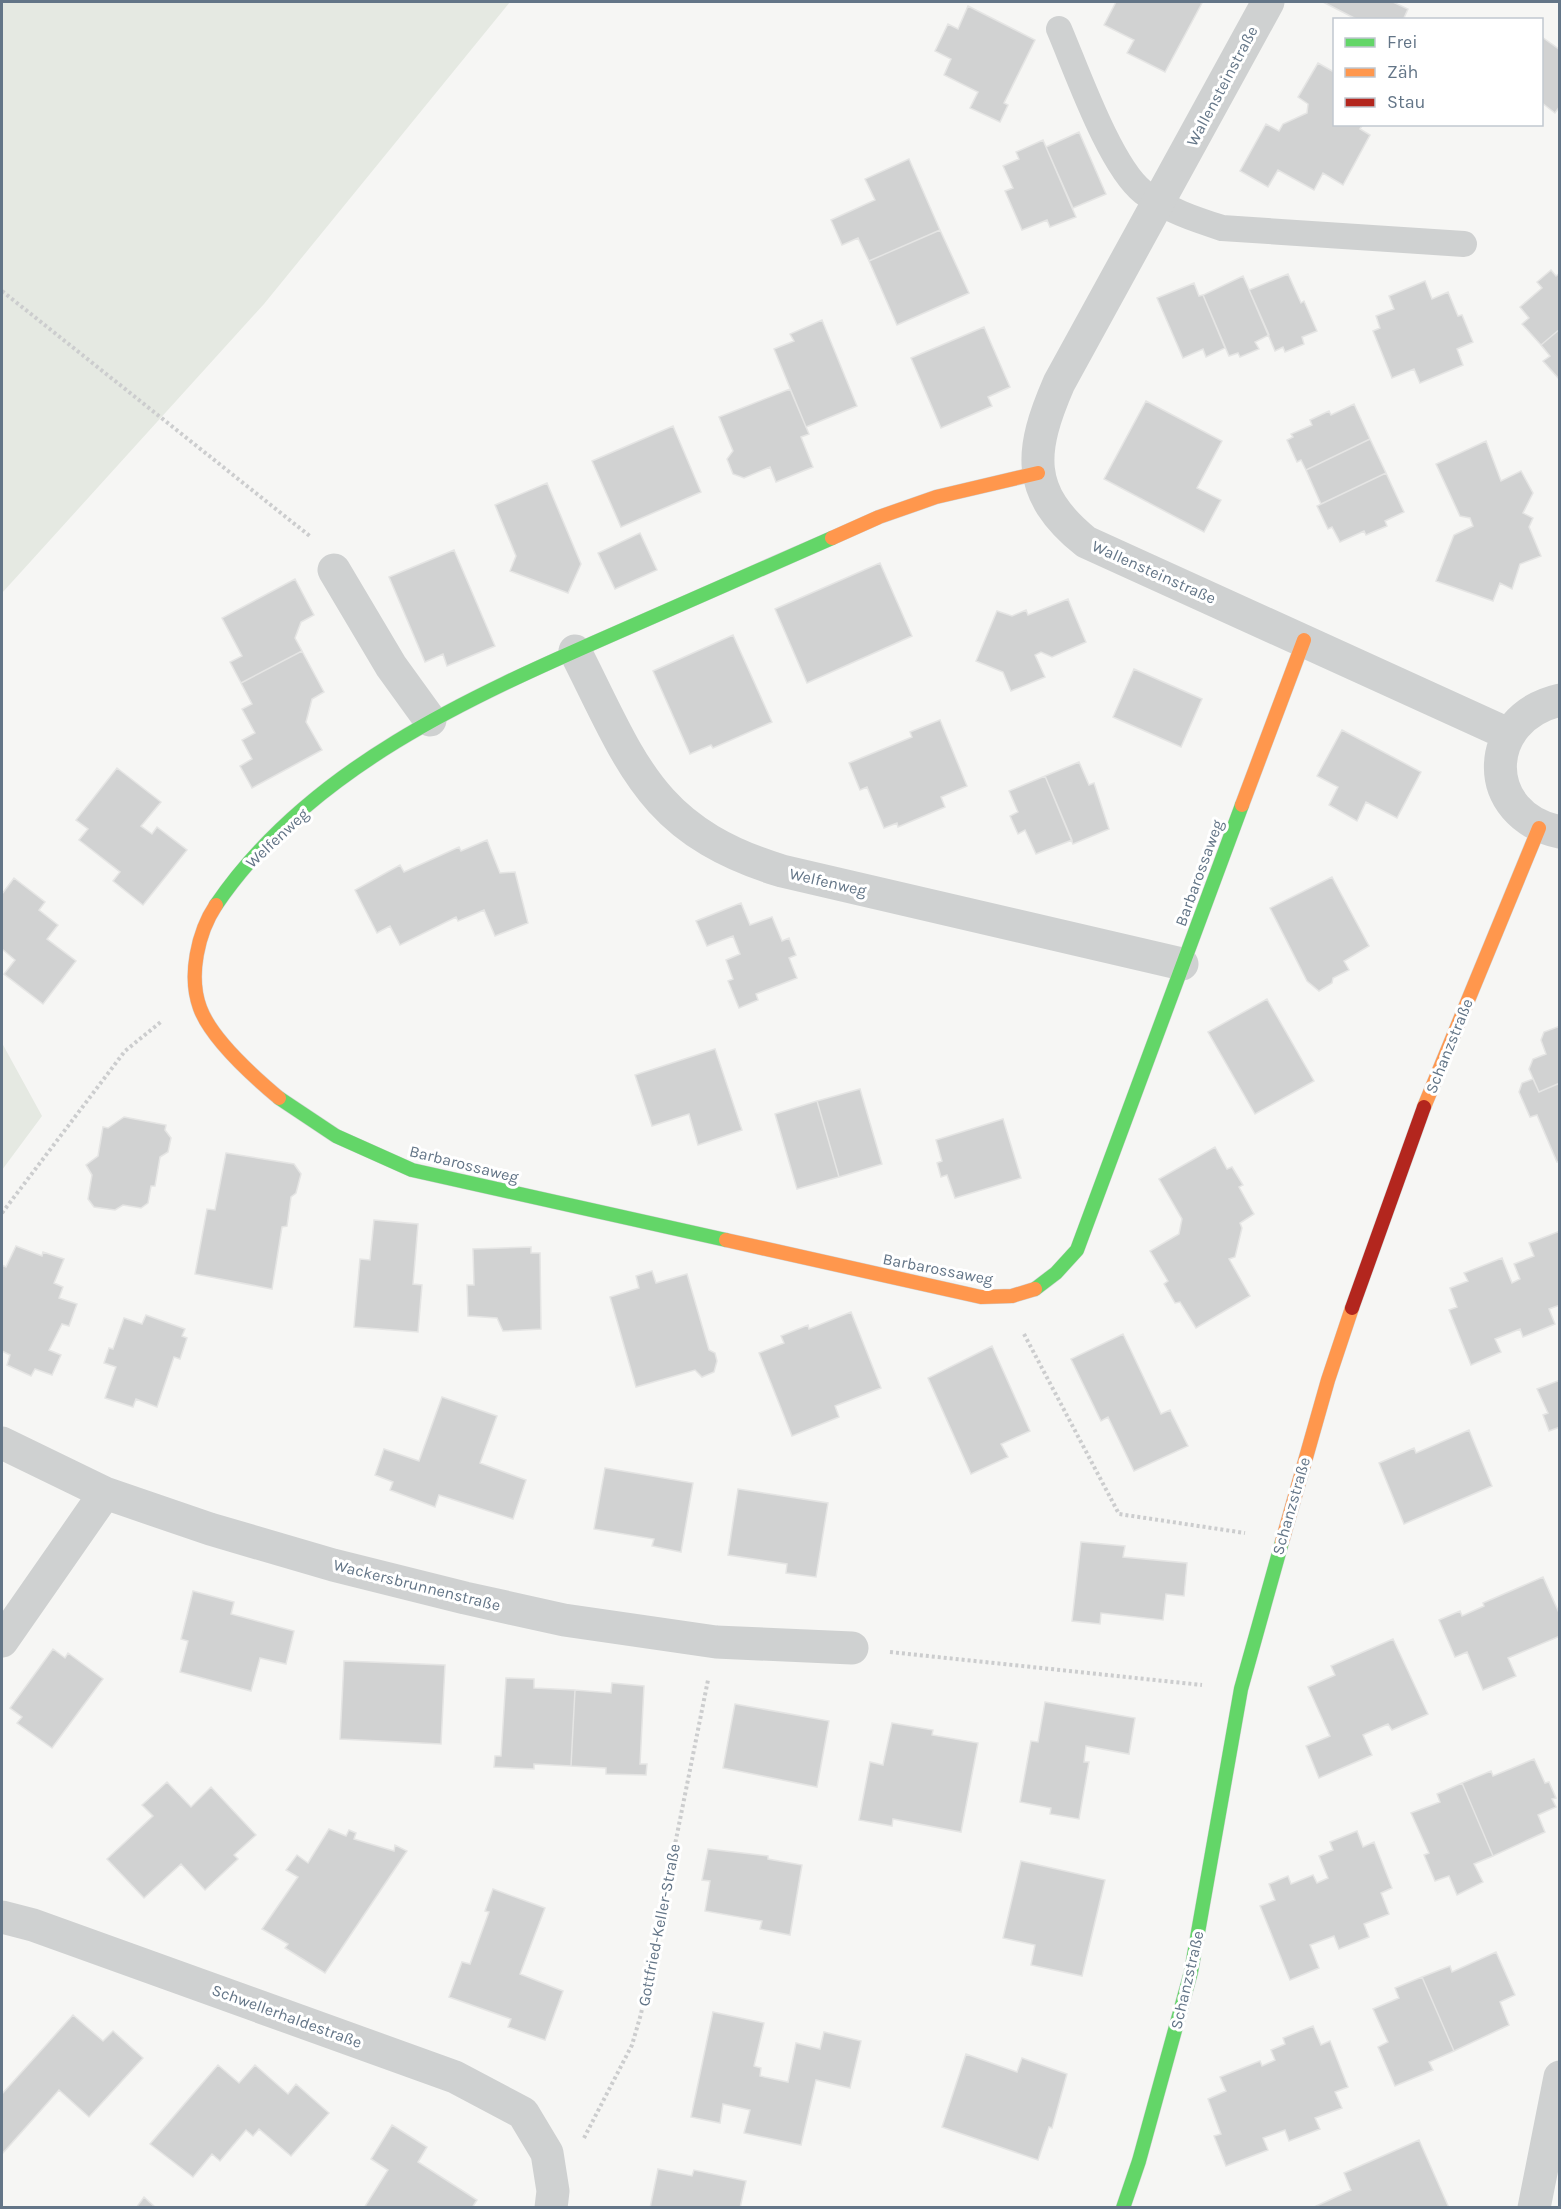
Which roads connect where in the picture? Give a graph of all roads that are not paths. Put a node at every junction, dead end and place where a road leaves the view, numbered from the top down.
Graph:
1 (1268, 2) edge
2 (1059, 29) dead end
3 (1160, 203) junction
4 (1464, 244) dead end
5 (1038, 473) junction
6 (334, 570) road end
7 (1304, 640) junction
8 (575, 651) junction
9 (1560, 700) edge
10 (430, 720) junction
11 (1508, 734) junction
12 (1549, 830) edge
13 (1182, 964) junction
14 (198, 1004) joint
15 (2, 1443) edge
16 (105, 1493) junction
17 (2, 1641) edge
18 (852, 1648) road end
19 (2, 1917) edge
20 (1560, 2077) edge
21 (552, 2199) edge
22 (1123, 2208) edge
23 (1534, 2208) edge

1 - 3 street, Wallensteinstraße
2 - 3 lane
3 - 4 lane
3 - 5 street, Wallensteinstraße
5 - 7 street, Wallensteinstraße
5 - 8 street, Welfenweg
6 - 10 street
7 - 11 street, Wallensteinstraße
7 - 13 street, Barbarossaweg
8 - 10 street, Welfenweg
8 - 13 street, Welfenweg
9 - 11 street, Schanzstraße
10 - 14 street, Welfenweg
11 - 12 street, Schanzstraße
12 - 22 street, Schanzstraße
13 - 14 street, Barbarossaweg
15 - 16 street, Wackersbrunnenstraße
16 - 17 street
16 - 18 street, Wackersbrunnenstraße
19 - 21 street, Schwellerhaldestraße
20 - 23 street

